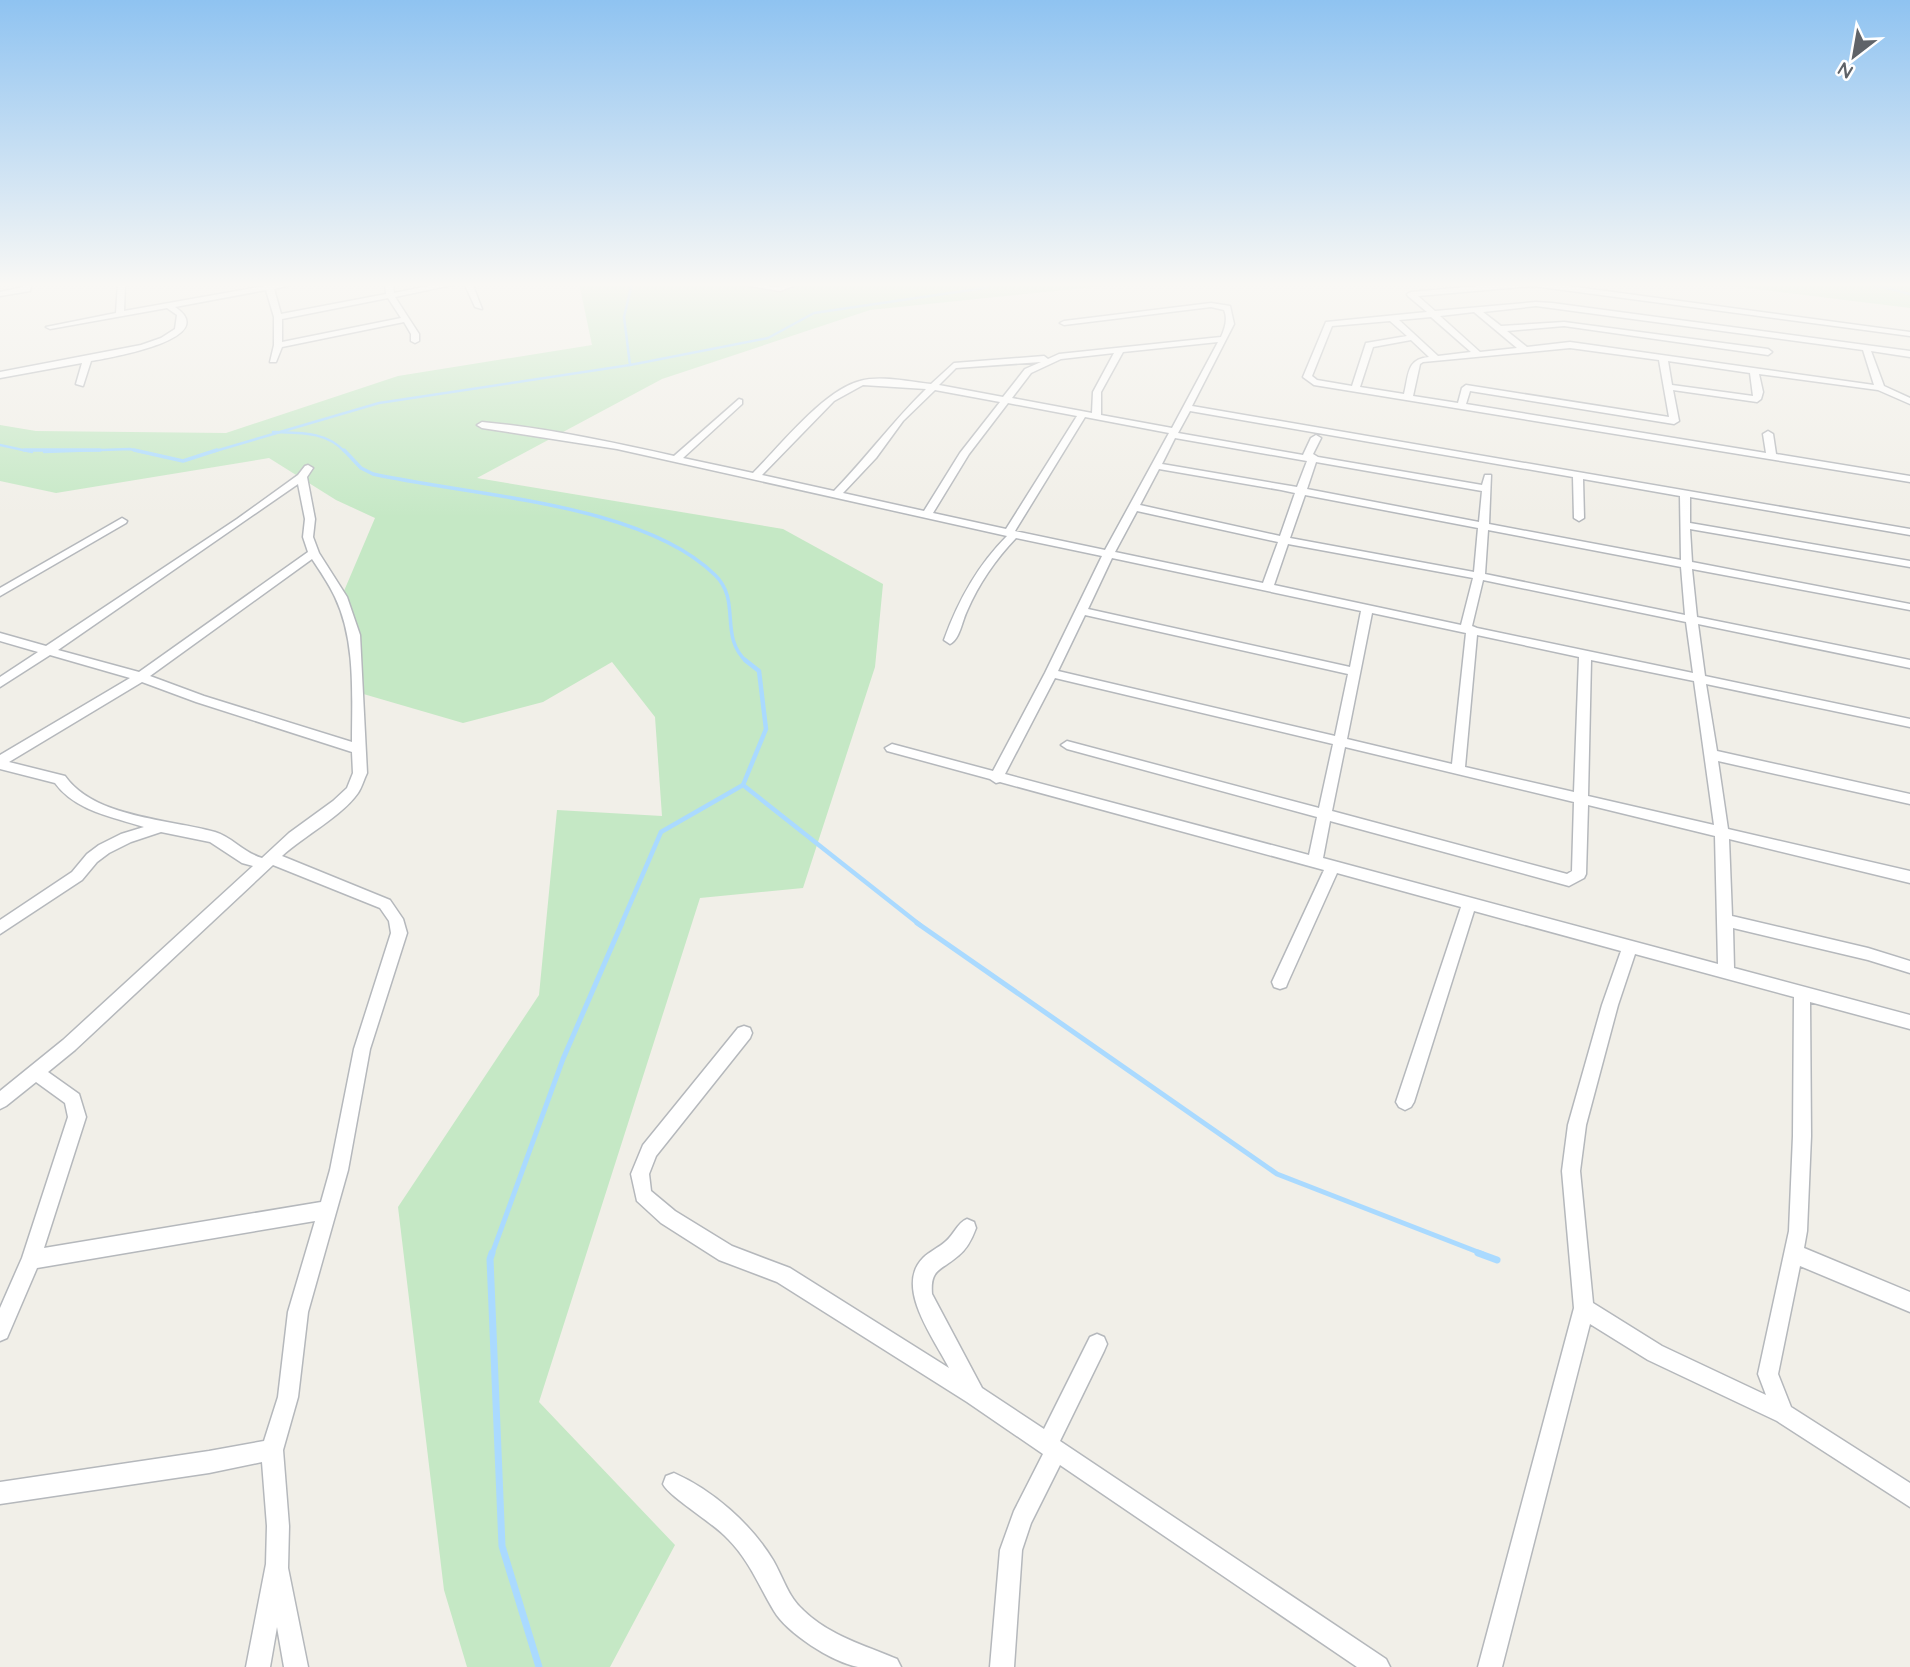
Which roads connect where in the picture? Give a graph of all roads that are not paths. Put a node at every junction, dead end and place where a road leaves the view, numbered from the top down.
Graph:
1 (73, 361) edge
2 (87, 361) edge
3 (1024, 361) edge
4 (1048, 361) edge
5 (1115, 361) edge
6 (1211, 361) edge
7 (1313, 361) edge
8 (1364, 361) edge
9 (1425, 361) edge
10 (1663, 361) edge
11 (1684, 361) edge
12 (1770, 361) edge
13 (1870, 361) edge
14 (1754, 370) junction
15 (1772, 373) junction
16 (0, 374) edge
17 (80, 384) dead end
18 (934, 387) junction
19 (1668, 387) junction
20 (1880, 388) junction
21 (1355, 389) junction
22 (1408, 397) junction
23 (1006, 401) junction
24 (1910, 401) edge
25 (739, 402) dead end
26 (1461, 407) junction
27 (1186, 408) junction
28 (1082, 415) junction
29 (1096, 418) junction
30 (1674, 421) junction
31 (482, 425) dead end
32 (1174, 433) junction
33 (1768, 434) dead end
34 (1316, 438) dead end
35 (1677, 439) junction
36 (1771, 453) junction
37 (1310, 457) junction
38 (676, 460) junction
39 (1157, 466) junction
40 (756, 476) junction
41 (1578, 476) junction
42 (1910, 479) edge
43 (1301, 491) junction
44 (837, 494) junction
45 (1685, 494) junction
46 (1135, 507) junction
47 (926, 515) junction
48 (1579, 518) dead end
49 (122, 521) dead end
50 (1684, 525) junction
51 (1482, 526) junction
52 (1910, 532) edge
53 (1012, 534) junction
54 (1283, 541) junction
55 (314, 553) junction
56 (1109, 553) junction
57 (1688, 564) junction
58 (1910, 564) edge
59 (1479, 576) junction
60 (1268, 586) junction
61 (0, 593) edge
62 (1368, 607) junction
63 (1910, 607) edge
64 (1081, 611) junction
65 (1693, 620) junction
66 (1469, 629) junction
67 (0, 637) edge
68 (950, 640) dead end
69 (50, 649) junction
70 (1585, 653) junction
71 (1910, 664) edge
72 (1355, 672) junction
73 (1052, 673) junction
74 (141, 677) junction
75 (1700, 678) junction
76 (0, 683) edge
77 (1910, 723) edge
78 (1341, 741) junction
79 (1067, 745) dead end
80 (892, 748) dead end
81 (358, 749) junction
82 (1709, 754) junction
83 (0, 763) edge
84 (1458, 768) junction
85 (996, 778) junction
86 (1579, 797) junction
87 (1910, 799) edge
88 (1325, 816) junction
89 (161, 827) junction
90 (1721, 830) junction
91 (269, 861) junction
92 (1315, 862) junction
93 (1333, 866) junction
94 (1910, 877) edge
95 (1469, 905) junction
96 (1724, 920) junction
97 (0, 928) edge
98 (1630, 948) junction
99 (1910, 967) edge
100 (1726, 973) junction
101 (1279, 982) dead end
102 (1802, 993) junction
103 (1910, 1022) edge
104 (744, 1033) dead end
105 (37, 1073) junction
106 (0, 1101) edge
107 (1405, 1102) dead end
108 (327, 1210) junction
109 (967, 1228) dead end
110 (1793, 1253) junction
111 (31, 1260) junction
112 (1910, 1302) edge
113 (1584, 1308) junction
114 (0, 1331) edge
115 (1097, 1345) dead end
116 (974, 1395) junction
117 (1784, 1414) junction
118 (1052, 1448) junction
119 (272, 1450) junction
120 (674, 1483) dead end
121 (0, 1493) edge
122 (1910, 1496) edge
123 (277, 1564) junction
124 (258, 1667) edge
125 (296, 1667) edge
126 (889, 1667) edge
127 (1002, 1667) edge
128 (1378, 1667) edge
129 (1490, 1667) edge

1 - 16 street
2 - 17 street
3 - 18 street
4 - 23 street
5 - 29 street
6 - 27 street
7 - 21 street
8 - 21 street
9 - 22 street
10 - 19 street
11 - 14 street
12 - 15 street
13 - 20 street
14 - 15 street
14 - 19 street
15 - 20 street
18 - 23 street
18 - 40 street
18 - 44 street
19 - 30 street
20 - 24 street
21 - 22 street
22 - 26 street
23 - 28 street
23 - 47 street
25 - 38 street
26 - 30 street
26 - 35 street
27 - 32 street
27 - 41 street
28 - 29 street
28 - 53 street
29 - 32 street
30 - 35 street
31 - 38 street
32 - 37 street
32 - 39 street
33 - 36 street
34 - 37 street
35 - 36 street
36 - 42 street
37 - 43 street
37 - 51 street
38 - 40 street
39 - 43 street
39 - 46 street
40 - 44 street
41 - 45 street
41 - 48 street
43 - 51 street
43 - 54 street
44 - 47 street
45 - 50 street
45 - 52 street
46 - 54 street
46 - 56 street
47 - 53 street
49 - 61 street
50 - 57 street
50 - 58 street
51 - 57 street
51 - 59 street
53 - 56 street
53 - 68 street
54 - 59 street
54 - 60 street
55 - 69 street
55 - 74 street
55 - 81 street
56 - 60 street
56 - 64 street
57 - 63 street
57 - 65 street
59 - 65 street
59 - 66 street
60 - 62 street
62 - 66 street
62 - 72 street
64 - 72 street
64 - 73 street
65 - 71 street
65 - 75 street
66 - 70 street
66 - 84 street
67 - 69 street
69 - 74 street
69 - 76 street
70 - 75 street
70 - 86 street
72 - 78 street
73 - 78 street
73 - 85 street
74 - 81 street
74 - 83 street
75 - 77 street
75 - 82 street
78 - 84 street
78 - 88 street
79 - 88 street
80 - 85 street
81 - 91 street
82 - 87 street
82 - 90 street
83 - 89 street
84 - 86 street
85 - 92 street
86 - 88 street
86 - 90 street
88 - 92 street
89 - 91 street
89 - 97 street
90 - 94 street
90 - 96 street
91 - 105 street
91 - 108 street
92 - 93 street
93 - 95 street
93 - 101 street
95 - 98 street
95 - 107 street
96 - 99 street
96 - 100 street
98 - 100 street
98 - 113 street
100 - 102 street
102 - 103 street
102 - 110 street
104 - 116 street
105 - 106 street
105 - 111 street
108 - 111 street
108 - 119 street
109 - 116 street
110 - 112 street
110 - 117 street
111 - 114 street
113 - 117 street
113 - 129 street
115 - 118 street
116 - 118 street
117 - 122 street
118 - 127 street
118 - 128 street
119 - 121 street
119 - 123 street
120 - 126 street
123 - 124 street
123 - 125 street

